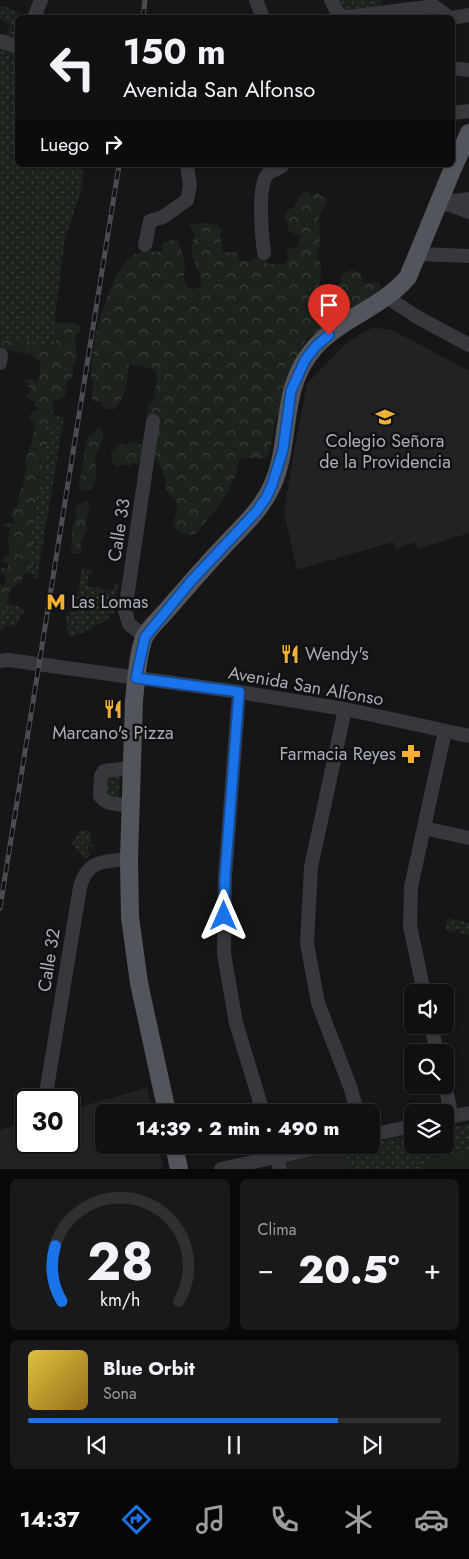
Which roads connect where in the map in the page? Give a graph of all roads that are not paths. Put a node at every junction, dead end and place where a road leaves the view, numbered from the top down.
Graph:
1 (41, 0) edge
2 (256, 0) edge
3 (331, 0) edge
4 (396, 5) edge
5 (35, 15) edge
6 (262, 15) edge
7 (338, 15) edge
8 (353, 15) edge
9 (447, 15) edge
10 (469, 15) edge
11 (455, 17) edge
12 (0, 41) edge
13 (15, 46) edge
14 (455, 68) edge
15 (469, 70) edge
16 (469, 111) edge
17 (455, 113) edge
18 (468, 135) edge
19 (455, 164) edge
20 (187, 167) edge
21 (282, 167) edge
22 (454, 167) edge
23 (469, 199) edge
24 (438, 203) junction
25 (469, 212) edge
26 (144, 245) dead end
27 (264, 253) dead end
28 (418, 254) junction
29 (469, 256) edge
30 (387, 297) junction
31 (469, 345) edge
32 (153, 421) dead end
33 (145, 637) junction
34 (3, 659) edge
35 (136, 678) junction
36 (239, 692) junction
37 (345, 709) junction
38 (445, 731) junction
39 (469, 736) edge
40 (132, 768) junction
41 (131, 805) junction
42 (424, 828) junction
43 (469, 838) edge
44 (129, 859) junction
45 (422, 984) edge
46 (47, 1089) edge
47 (165, 1104) edge
48 (261, 1104) edge
49 (355, 1104) edge
50 (469, 1113) edge
51 (454, 1117) edge
52 (404, 1128) edge
53 (380, 1134) edge
54 (176, 1154) edge
55 (290, 1154) edge
56 (277, 1157) edge
57 (179, 1169) edge
58 (220, 1169) edge

1 - 5 street
2 - 6 street
3 - 7 street
4 - 8 street
4 - 9 street
10 - 11 street
12 - 13 street
14 - 15 street
16 - 17 street
18 - 19 main road
20 - 26 street
21 - 27 street
22 - 24 main road
23 - 24 street
24 - 25 street
24 - 28 main road
28 - 29 street
28 - 30 main road
30 - 31 street
30 - 33 main road
32 - 33 street, Calle 33
33 - 35 main road
34 - 35 street, Avenida San Alfonso
35 - 36 street, Avenida San Alfonso
35 - 40 main road
36 - 37 street, Avenida San Alfonso
36 - 48 street
37 - 38 street, Avenida San Alfonso
37 - 49 street
38 - 39 street, Avenida San Alfonso
38 - 42 street
40 - 41 main road
40 - 41 street
41 - 44 main road
42 - 43 street
42 - 45 street
44 - 46 street, Calle 32
44 - 47 main road
50 - 51 street
52 - 53 street
54 - 57 main road
55 - 56 street
56 - 58 street

